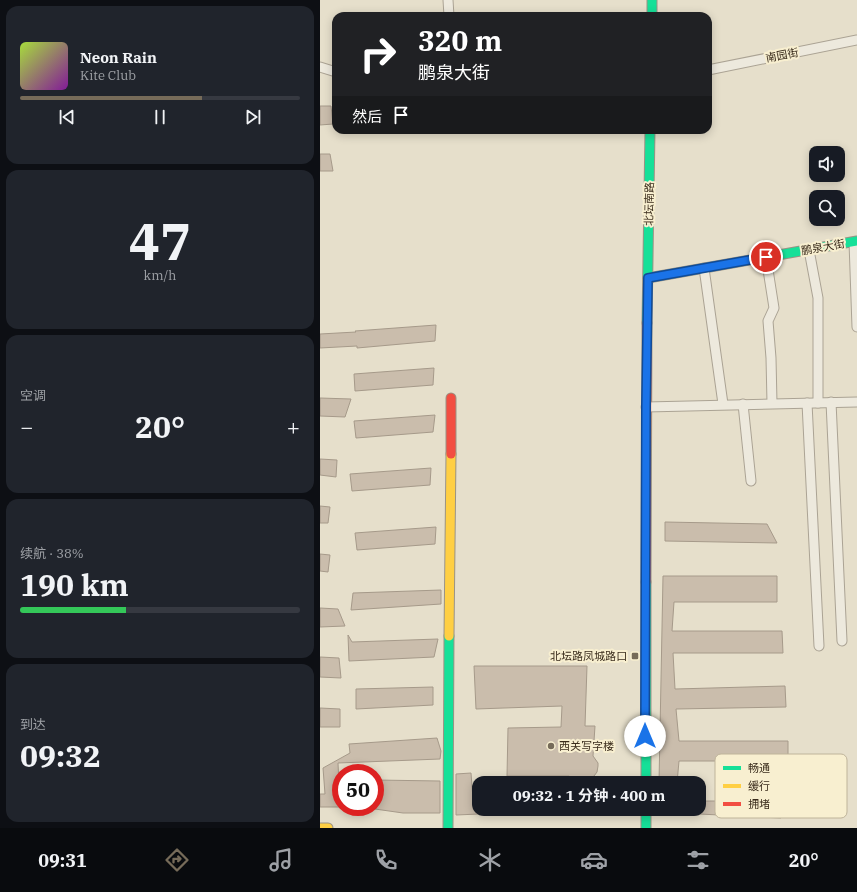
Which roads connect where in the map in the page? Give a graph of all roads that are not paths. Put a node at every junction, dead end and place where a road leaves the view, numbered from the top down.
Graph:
1 (448, 0) edge
2 (652, 0) edge
3 (449, 12) edge
4 (652, 12) edge
5 (857, 40) edge
6 (320, 67) edge
7 (712, 69) edge
8 (332, 71) edge
9 (650, 134) edge
10 (855, 242) edge
11 (809, 250) junction
12 (766, 257) junction
13 (704, 268) junction
14 (648, 278) junction
15 (857, 327) edge
16 (451, 398) dead end
17 (818, 402) junction
18 (831, 402) junction
19 (857, 402) edge
20 (772, 403) junction
21 (807, 403) junction
22 (723, 404) junction
23 (743, 404) junction
24 (646, 406) junction
25 (751, 481) dead end
26 (842, 641) dead end
27 (818, 646) dead end
28 (646, 776) edge
29 (646, 816) edge
30 (320, 828) edge
31 (328, 828) edge
32 (448, 828) edge
33 (646, 828) edge

1 - 3 street
2 - 4 main road
5 - 7 street, 南园街
6 - 8 street
9 - 14 main road, 北坛南路
10 - 11 main road, 鹏泉大街
10 - 15 street
11 - 12 main road, 鹏泉大街
11 - 17 street
12 - 13 main road, 鹏泉大街
12 - 20 street
13 - 14 main road, 鹏泉大街
13 - 22 street
14 - 24 main road, 北坛南路
16 - 32 main road
17 - 18 street
17 - 21 street
18 - 19 street
18 - 26 street
20 - 21 street
20 - 23 street
21 - 27 street
22 - 23 street
22 - 24 street
23 - 25 street
24 - 28 main road, 北坛南路
29 - 33 main road
30 - 31 main road

